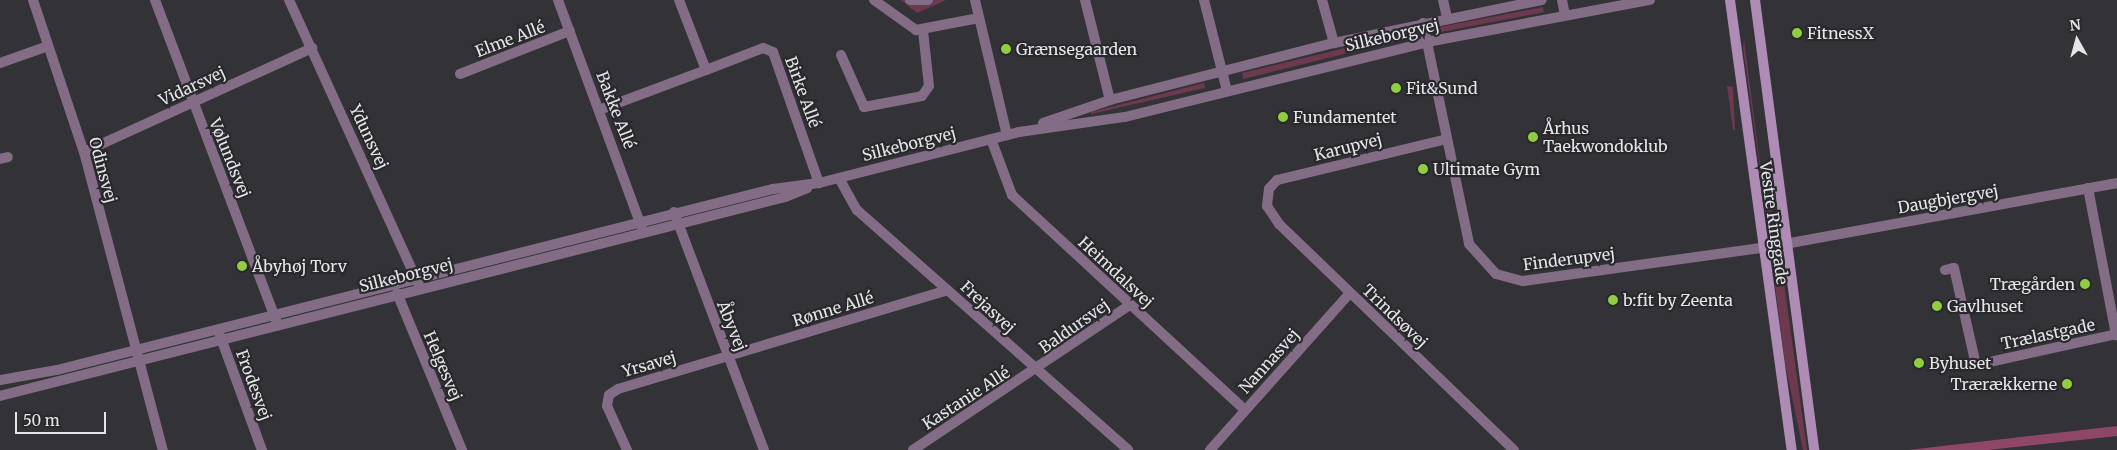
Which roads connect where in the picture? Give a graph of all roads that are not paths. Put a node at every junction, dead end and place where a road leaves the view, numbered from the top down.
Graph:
1 (32, 0) edge
2 (155, 0) edge
3 (289, 0) edge
4 (558, 0) edge
5 (679, 0) edge
6 (874, 0) edge
7 (910, 0) edge
8 (928, 0) edge
9 (975, 0) edge
10 (1085, 0) edge
11 (1204, 0) edge
12 (1322, 0) edge
13 (1443, 0) edge
14 (1542, 0) edge
15 (1562, 0) edge
16 (1650, 0) edge
17 (1730, 0) edge
18 (1755, 0) edge
19 (1565, 16) junction
20 (979, 18) junction
21 (1447, 18) junction
22 (1423, 23) junction
23 (570, 31) junction
24 (923, 31) junction
25 (1427, 42) junction
26 (1334, 43) junction
27 (48, 46) junction
28 (312, 48) junction
29 (840, 55) dead end
30 (0, 63) edge
31 (706, 70) junction
32 (1222, 71) junction
33 (460, 74) dead end
34 (1227, 91) junction
35 (1110, 100) junction
36 (192, 103) junction
37 (599, 110) junction
38 (1019, 132) junction
39 (1007, 135) junction
40 (1447, 138) junction
41 (992, 139) junction
42 (84, 152) junction
43 (839, 178) junction
44 (819, 183) junction
45 (2117, 183) edge
46 (2088, 188) junction
47 (1266, 197) joint
48 (674, 212) junction
49 (640, 221) junction
50 (677, 224) junction
51 (643, 232) junction
52 (1785, 244) junction
53 (1761, 248) junction
54 (1945, 270) dead end
55 (419, 282) junction
56 (948, 290) junction
57 (397, 293) junction
58 (1350, 293) junction
59 (1130, 305) junction
60 (275, 315) junction
61 (278, 326) junction
62 (218, 330) junction
63 (2116, 335) edge
64 (222, 341) junction
65 (135, 350) junction
66 (728, 356) junction
67 (139, 362) junction
68 (1036, 371) junction
69 (0, 380) edge
70 (0, 396) edge
71 (1245, 410) junction
72 (163, 450) edge
73 (262, 450) edge
74 (462, 450) edge
75 (627, 450) edge
76 (764, 450) edge
77 (913, 450) edge
78 (1128, 450) edge
79 (1210, 450) edge
80 (1514, 450) edge
81 (1792, 450) edge
82 (1814, 450) edge

1 - 27 street, Odinsvej
2 - 36 street, Vølundsvej
3 - 28 street, Ydunsvej
4 - 23 street, Bakke Allé
5 - 31 street
6 - 24 street
7 - 8 street
9 - 20 street
10 - 35 street
11 - 32 street
12 - 26 street, Silkeborgvej
13 - 21 street, Silkeborgvej
14 - 21 street, Silkeborgvej
15 - 19 street
16 - 19 street, Silkeborgvej
17 - 53 main road, Vestre Ringgade
18 - 52 main road, Vestre Ringgade
19 - 25 street, Silkeborgvej
20 - 24 street
20 - 39 street
21 - 22 street, Silkeborgvej
22 - 25 street, Finderupvej
22 - 26 street, Silkeborgvej
23 - 33 street, Elme Allé
23 - 37 street, Bakke Allé
24 - 29 street
25 - 34 street, Silkeborgvej
25 - 40 street, Finderupvej
26 - 32 street, Silkeborgvej
27 - 30 street
27 - 42 street, Odinsvej
28 - 36 street, Vidarsvej
28 - 55 street, Ydunsvej
31 - 37 street, Birke Allé
31 - 44 street, Birke Allé
32 - 34 street
32 - 35 street, Silkeborgvej
34 - 38 street, Silkeborgvej
35 - 38 street, Silkeborgvej
36 - 42 street, Vidarsvej
36 - 60 street, Vølundsvej
37 - 49 street, Bakke Allé
38 - 39 street, Silkeborgvej
39 - 41 street, Silkeborgvej
40 - 47 street, Karupvej
40 - 53 street, Finderupvej
41 - 43 street, Silkeborgvej
41 - 59 street, Heimdalsvej
42 - 65 street, Odinsvej
43 - 44 street, Silkeborgvej
43 - 56 street, Frejasvej
44 - 48 street, Silkeborgvej
44 - 50 street, Silkeborgvej
45 - 46 street, Daugbjergvej
46 - 52 street, Daugbjergvej
46 - 63 street, Trælastgade
47 - 58 street, Trindsøvej
48 - 49 street, Silkeborgvej
48 - 50 street, Åbyvej
49 - 51 street, Bakke Allé
49 - 55 street, Silkeborgvej
50 - 51 street, Silkeborgvej
50 - 66 street, Åbyvej
51 - 55 street, Silkeborgvej
52 - 82 main road, Vestre Ringgade
53 - 81 main road, Vestre Ringgade
54 - 63 street, Trælastgade
55 - 57 street, Silkeborgvej
55 - 60 street, Silkeborgvej
56 - 66 street, Rønne Allé
56 - 68 street, Frejasvej
57 - 61 street, Silkeborgvej
57 - 74 street, Helgesvej
58 - 71 street, Nannasvej
58 - 80 street, Trindsøvej
59 - 68 street, Baldursvej
59 - 71 street, Heimdalsvej
60 - 61 street, Vølundsvej
60 - 62 street, Silkeborgvej
61 - 64 street, Silkeborgvej
62 - 64 street, Frodesvej
62 - 65 street, Silkeborgvej
64 - 67 street, Silkeborgvej
64 - 73 street, Frodesvej
65 - 67 street, Odinsvej
65 - 69 street, Silkeborgvej
66 - 75 street, Yrsavej
66 - 76 street, Åbyvej
67 - 70 street, Silkeborgvej
67 - 72 street, Odinsvej
68 - 77 street, Kastanie Allé
68 - 78 street, Frejasvej
71 - 79 street, Nannasvej

